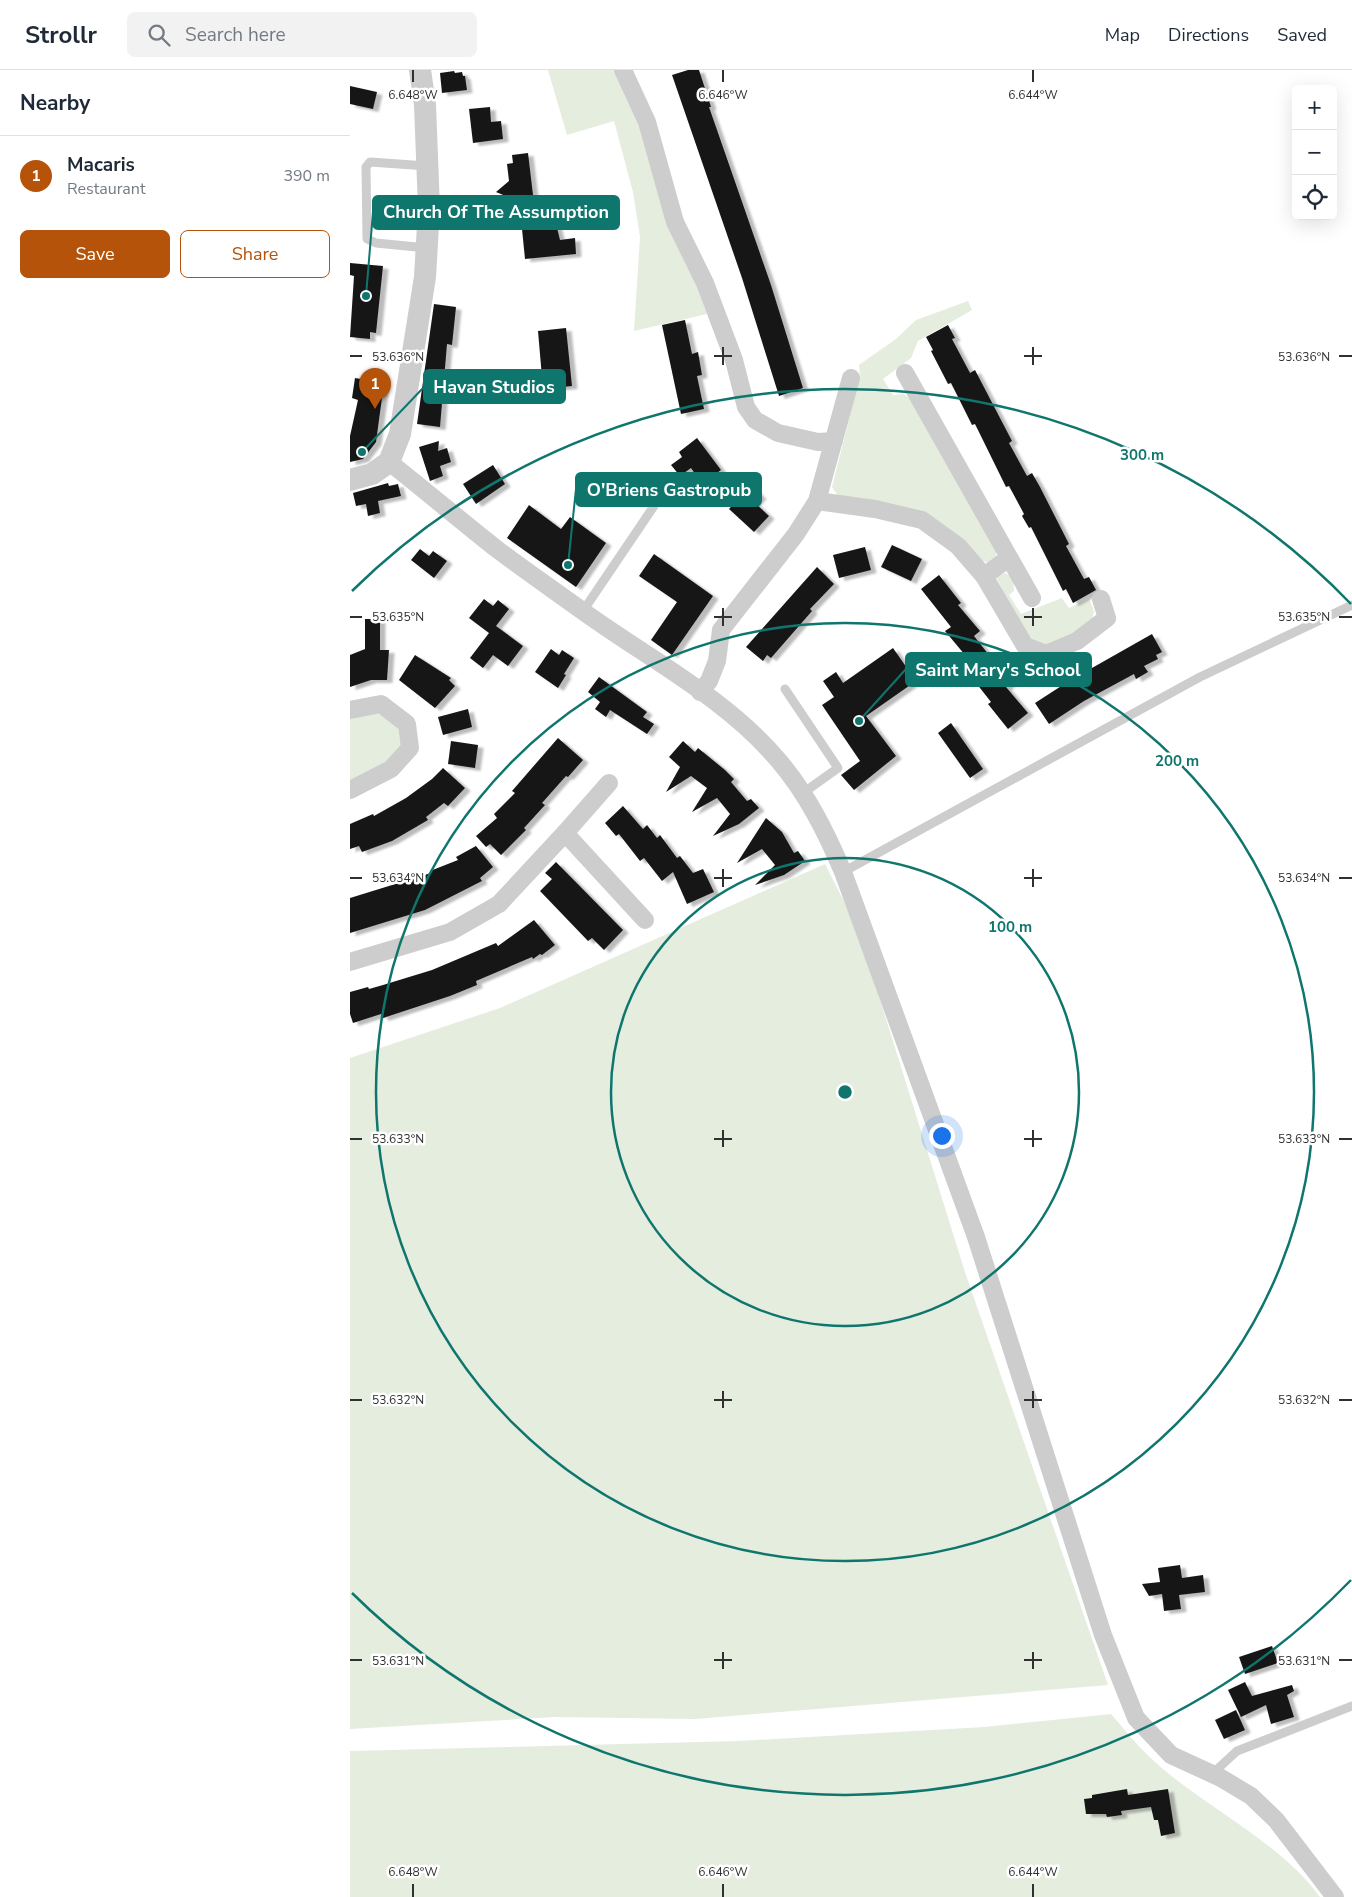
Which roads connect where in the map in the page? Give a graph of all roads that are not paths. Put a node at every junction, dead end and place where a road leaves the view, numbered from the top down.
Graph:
1 (420, 70) edge
2 (623, 70) edge
3 (428, 166) junction
4 (427, 248) junction
5 (904, 373) dead end
6 (851, 378) dead end
7 (834, 441) junction
8 (389, 462) junction
9 (350, 480) edge
10 (817, 501) junction
11 (654, 506) dead end
12 (1009, 558) junction
13 (984, 576) junction
14 (1032, 598) dead end
15 (1101, 599) dead end
16 (1352, 605) edge
17 (583, 611) junction
18 (786, 689) dead end
19 (700, 692) junction
20 (350, 710) edge
21 (609, 783) dead end
22 (350, 790) edge
23 (802, 793) junction
24 (565, 833) junction
25 (843, 872) junction
26 (645, 920) dead end
27 (350, 962) edge
28 (1352, 1706) edge
29 (1212, 1774) junction
30 (1335, 1897) edge

1 - 3 street
2 - 7 street
3 - 4 street
3 - 4 lane
4 - 8 street
5 - 12 street
6 - 7 street
7 - 10 street
8 - 9 street
8 - 17 street
10 - 13 street
10 - 19 street
11 - 17 lane
12 - 13 street
12 - 14 street
13 - 15 street
16 - 25 lane
17 - 19 street
18 - 23 lane
19 - 23 street
20 - 22 street
21 - 24 street
23 - 25 street
24 - 26 street
24 - 27 street
25 - 29 street
28 - 29 lane
29 - 30 street

